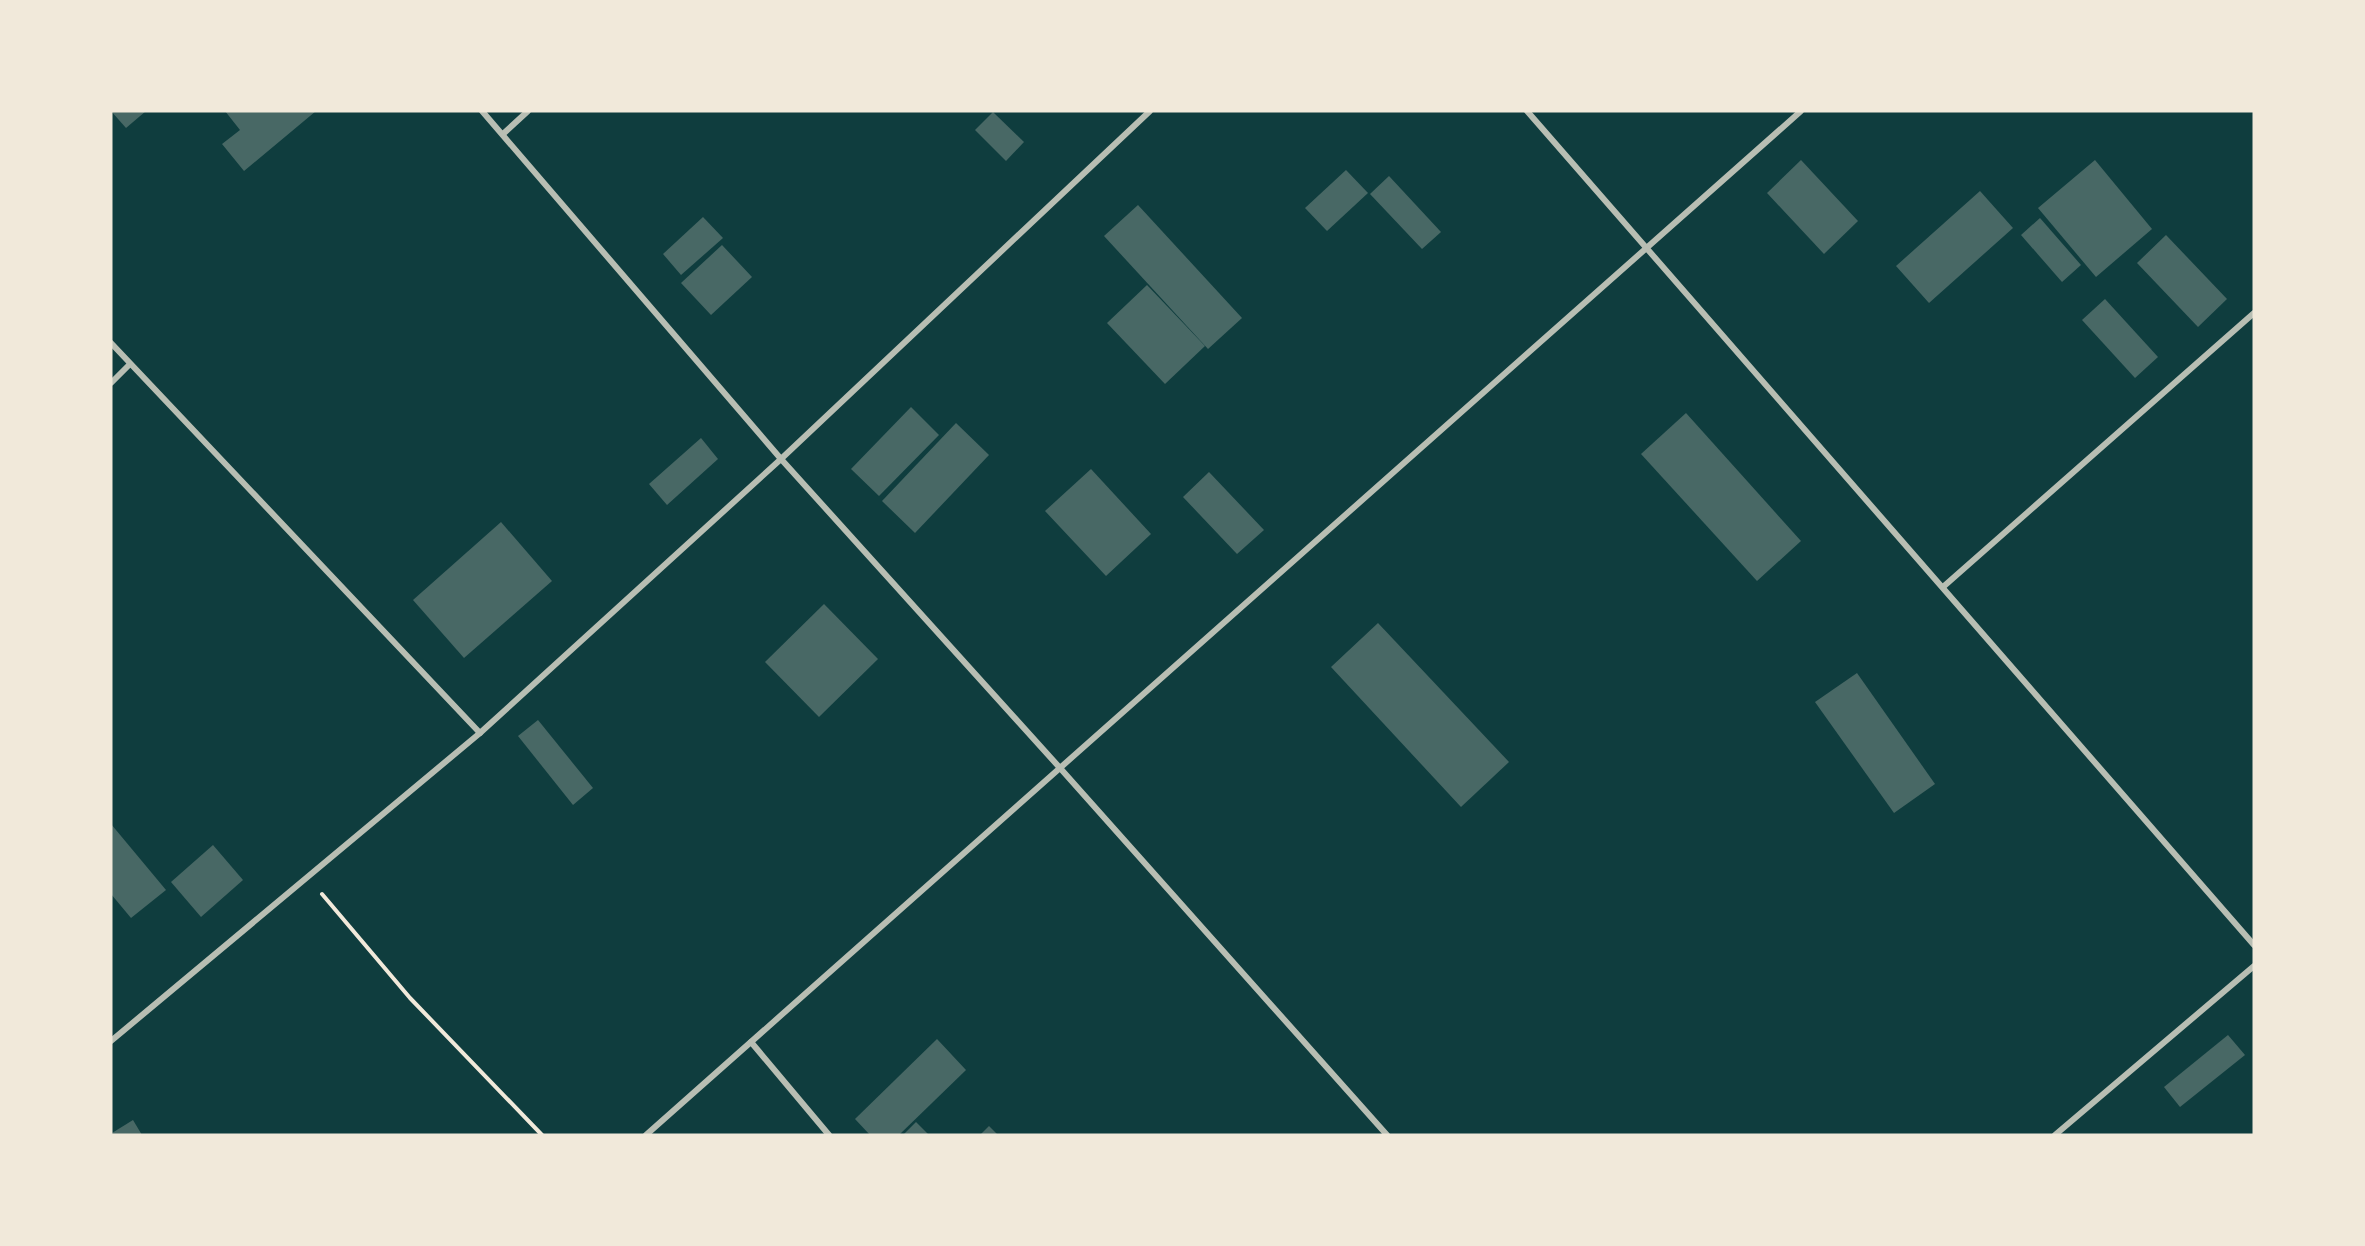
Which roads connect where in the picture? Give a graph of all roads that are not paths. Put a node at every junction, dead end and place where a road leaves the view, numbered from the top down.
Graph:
1 (482, 111) edge
2 (528, 111) edge
3 (1150, 111) edge
4 (1527, 111) edge
5 (1801, 111) edge
6 (503, 134) junction
7 (1645, 249) junction
8 (2254, 314) edge
9 (111, 343) edge
10 (130, 364) junction
11 (111, 383) edge
12 (781, 459) junction
13 (1943, 587) junction
14 (480, 733) junction
15 (1060, 768) junction
16 (2254, 945) edge
17 (2254, 966) edge
18 (111, 1041) edge
19 (751, 1042) junction
20 (646, 1135) edge
21 (829, 1135) edge
22 (1387, 1135) edge
23 (2055, 1135) edge

1 - 6 street
2 - 6 street
3 - 12 street
4 - 7 street
5 - 7 street
6 - 12 street
7 - 13 street
7 - 15 street
8 - 13 street
9 - 10 street
10 - 11 street
10 - 14 street
12 - 14 street
12 - 15 street
13 - 16 street
14 - 18 street
15 - 19 street
15 - 22 street
17 - 23 street
19 - 20 street
19 - 21 street

